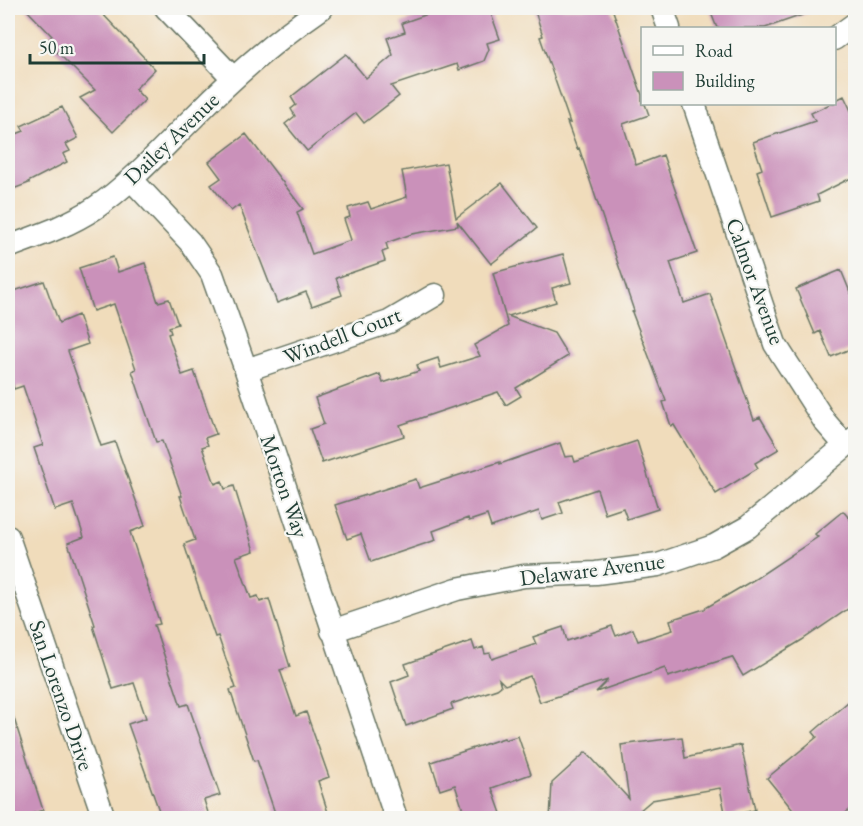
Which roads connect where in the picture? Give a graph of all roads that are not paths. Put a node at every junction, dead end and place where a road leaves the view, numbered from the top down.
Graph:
1 (166, 8) edge
2 (322, 8) edge
3 (662, 8) edge
4 (855, 23) edge
5 (669, 27) edge
6 (836, 37) edge
7 (233, 78) junction
8 (694, 105) edge
9 (130, 179) junction
10 (8, 247) edge
11 (435, 295) dead end
12 (246, 370) junction
13 (850, 441) edge
14 (8, 537) edge
15 (332, 631) junction
16 (104, 819) edge
17 (396, 819) edge

1 - 7 street
2 - 7 street, Dailey Avenue
3 - 5 street
4 - 6 street
7 - 9 street, Dailey Avenue
8 - 13 street, Calmor Avenue
9 - 10 street, Dailey Avenue
9 - 12 street, Morton Way
11 - 12 street, Windell Court
12 - 15 street, Morton Way
13 - 15 street, Delaware Avenue
14 - 16 street, San Lorenzo Drive
15 - 17 street, Morton Way

